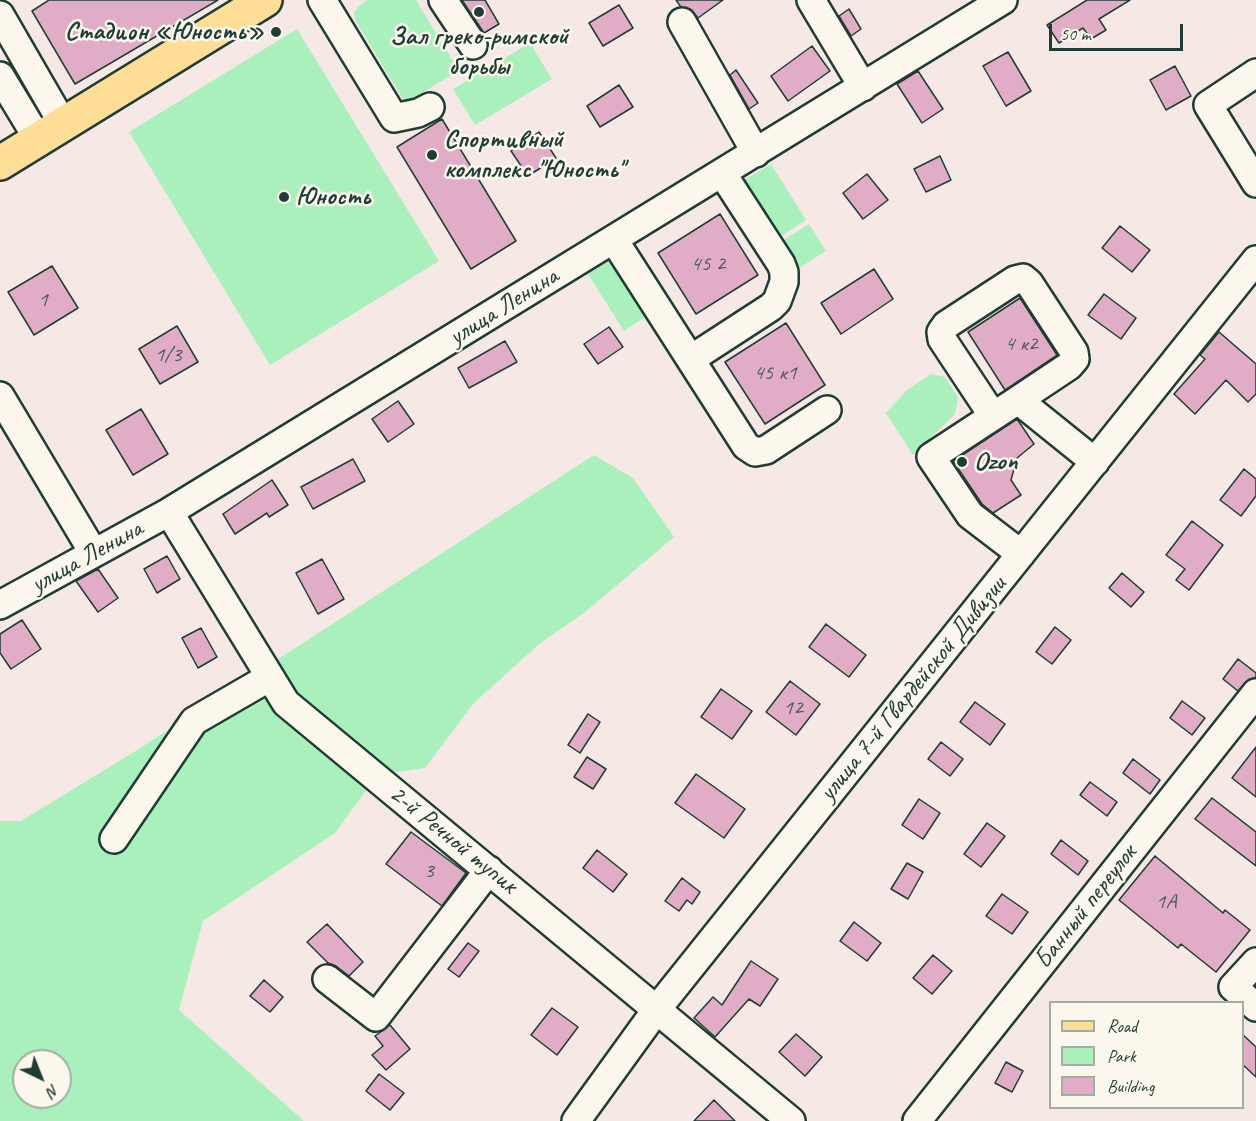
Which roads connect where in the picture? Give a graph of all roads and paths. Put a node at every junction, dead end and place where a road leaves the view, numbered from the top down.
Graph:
1 (265, 0) edge
2 (322, 0) edge
3 (443, 0) edge
4 (811, 0) edge
5 (1003, 0) edge
6 (0, 15) edge
7 (682, 22) dead end
8 (473, 45) dead end
9 (9, 52) edge
10 (1256, 73) edge
11 (0, 76) edge
12 (862, 87) junction
13 (8, 106) edge
14 (430, 107) dead end
15 (50, 132) junction
16 (756, 153) junction
17 (0, 163) edge
18 (722, 173) junction
19 (1256, 183) edge
20 (614, 240) junction
21 (1256, 260) edge
22 (691, 359) junction
23 (0, 396) edge
24 (1018, 400) junction
25 (827, 410) dead end
26 (993, 416) junction
27 (1095, 462) junction
28 (169, 512) junction
29 (93, 552) junction
30 (1021, 554) junction
31 (0, 605) edge
32 (270, 677) junction
33 (1256, 693) edge
34 (114, 839) dead end
35 (489, 870) junction
36 (1256, 962) edge
37 (327, 979) dead end
38 (1256, 1007) edge
39 (657, 1008) junction
40 (576, 1121) edge
41 (791, 1121) edge
42 (917, 1121) edge

1 - 15 main road
2 - 14 street
3 - 8 street
4 - 12 street
5 - 12 street, улица Ленина
6 - 9 street
7 - 16 street
9 - 15 street
10 - 19 street
11 - 13 street
12 - 16 street, улица Ленина
13 - 15 street
15 - 17 main road
16 - 18 street, улица Ленина
18 - 20 street, улица Ленина
18 - 22 street
20 - 22 street
20 - 28 street, улица Ленина
21 - 27 street, улица 7-й Гвардейской Дивизии
22 - 25 street
23 - 29 street
24 - 26 street
24 - 26 street
24 - 27 street
26 - 30 street
27 - 30 street, улица 7-й Гвардейской Дивизии
28 - 29 street, улица Ленина
28 - 32 street, 2-й Речной тупик
29 - 31 street, улица Ленина
30 - 39 street, улица 7-й Гвардейской Дивизии
32 - 34 street
32 - 35 street, 2-й Речной тупик
33 - 42 street, Банный переулок
35 - 37 street
35 - 39 street, 2-й Речной тупик
36 - 38 street
39 - 40 street, улица 7-й Гвардейской Дивизии
39 - 41 street, 2-й Речной тупик

